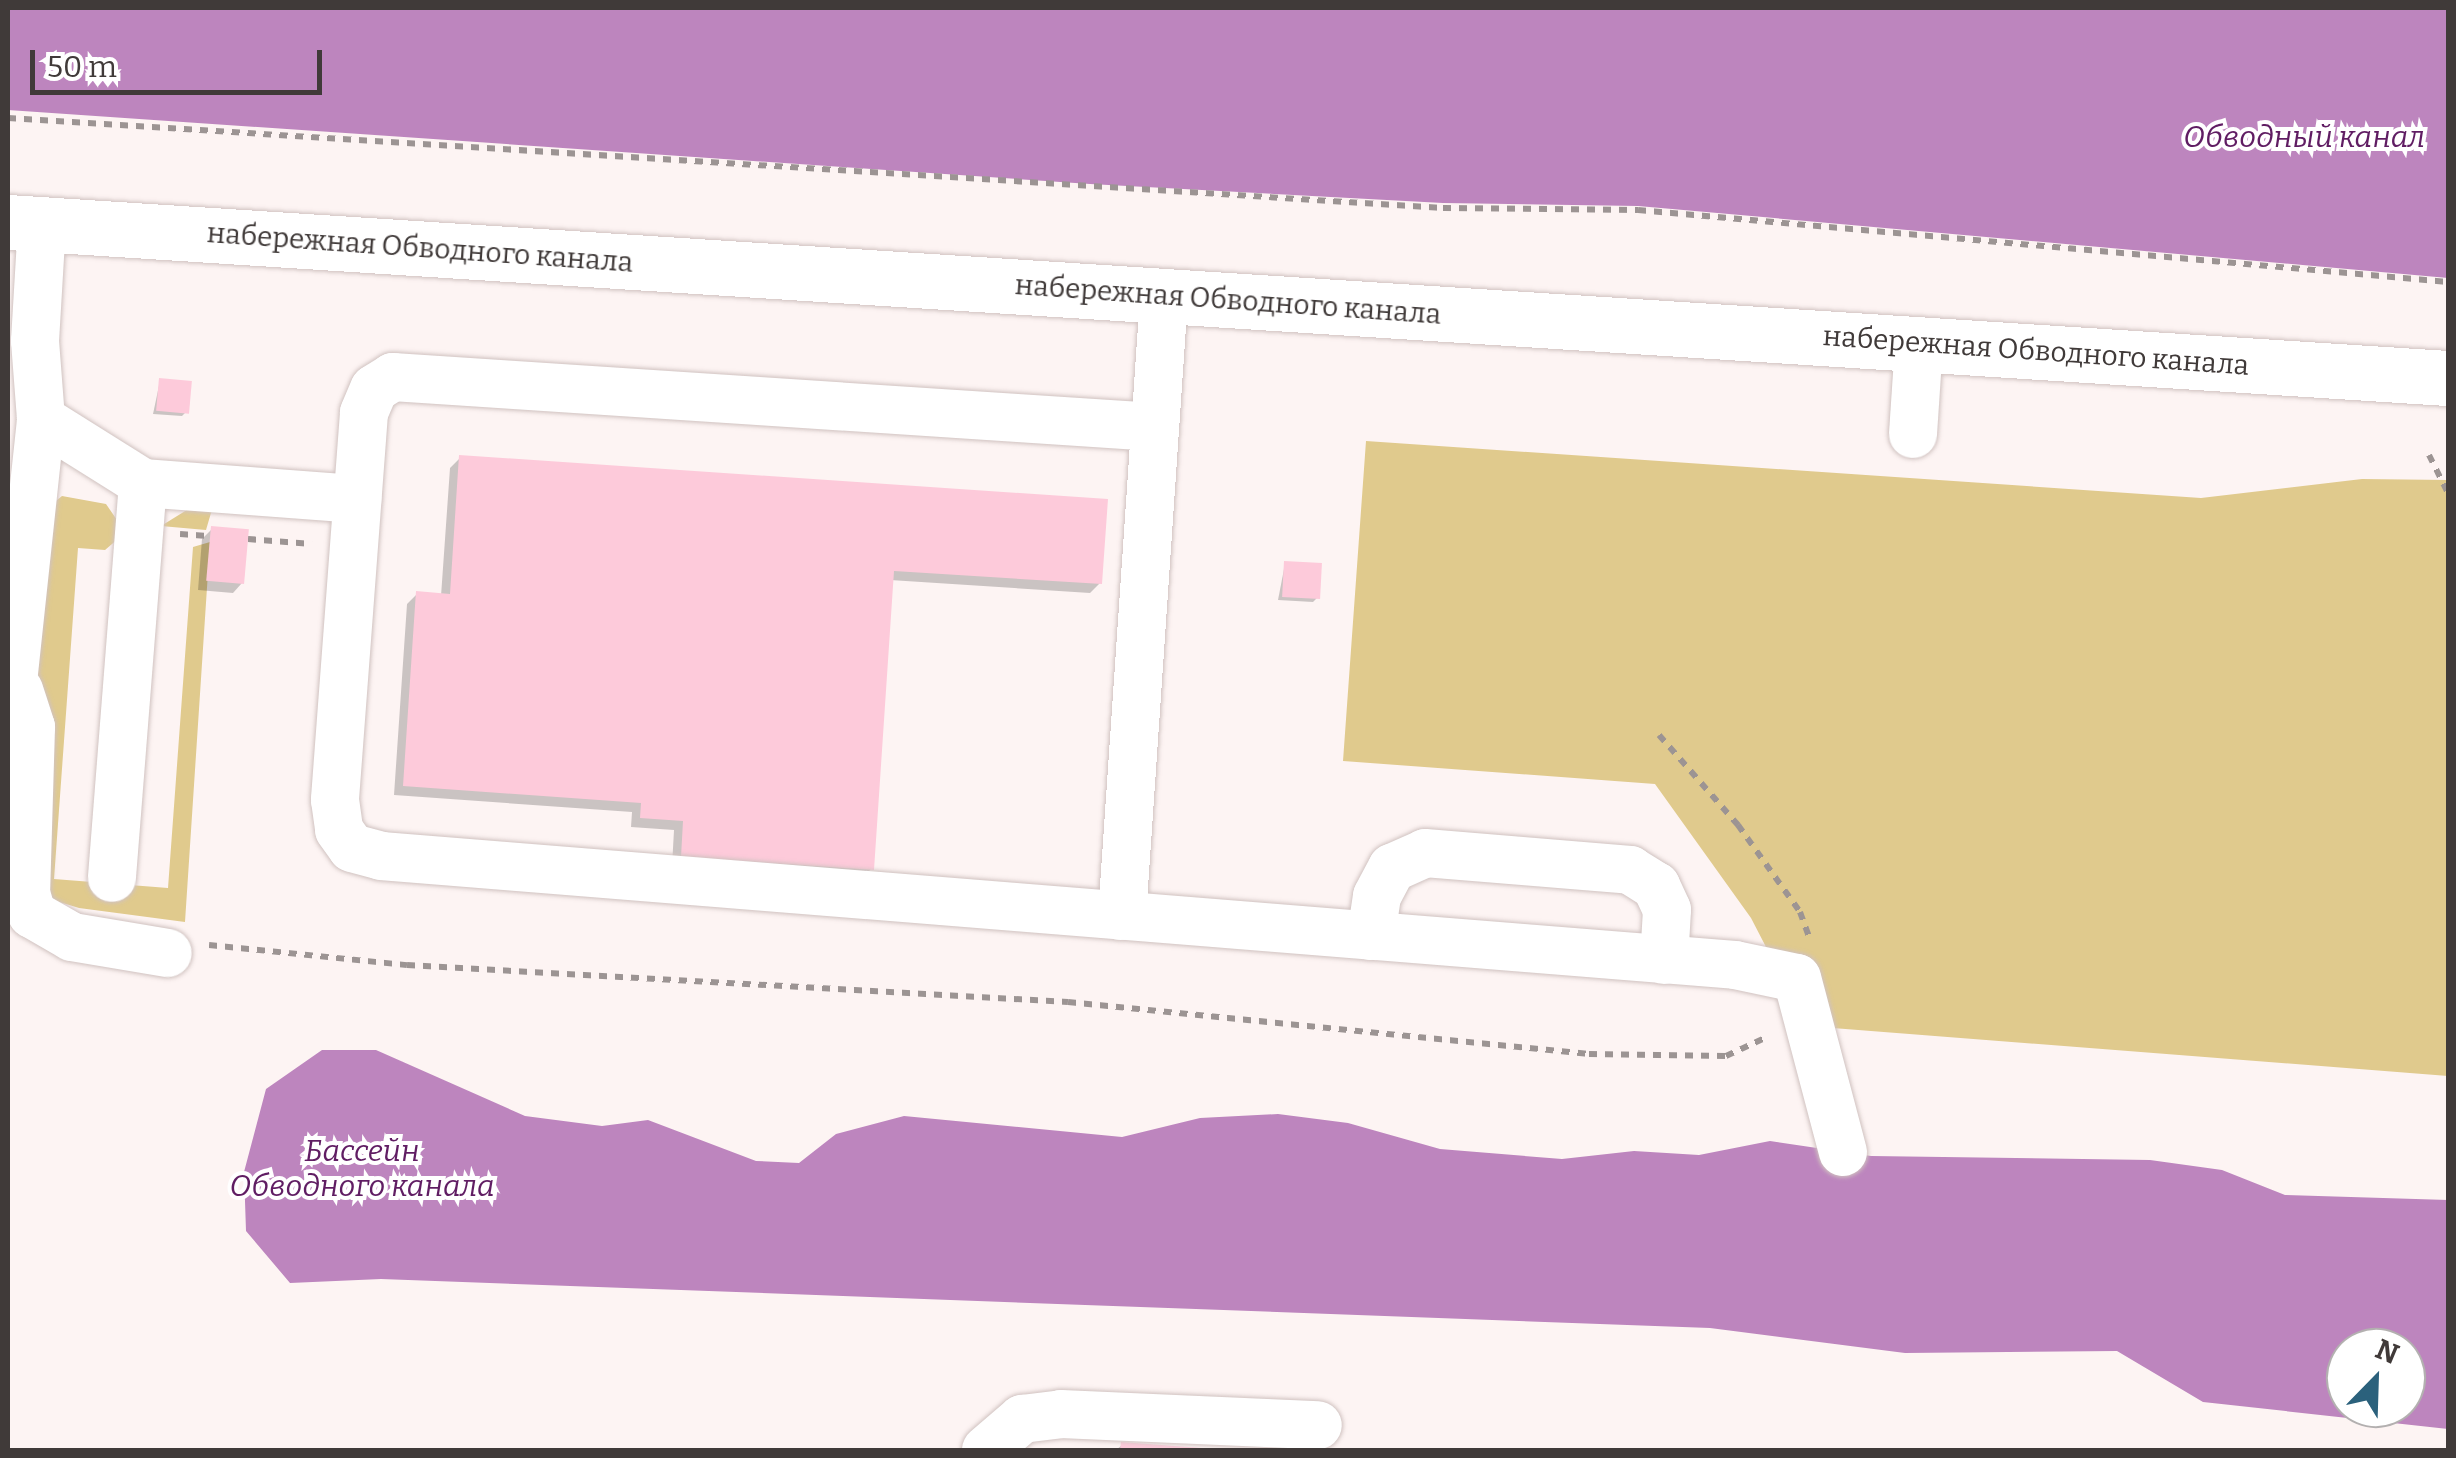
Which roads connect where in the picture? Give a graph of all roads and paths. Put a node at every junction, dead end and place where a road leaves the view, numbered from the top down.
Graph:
1 (8, 118) edge
2 (25, 223) edge
3 (2448, 282) edge
4 (1164, 296) junction
5 (1919, 344) junction
6 (17, 350) edge
7 (2448, 378) edge
8 (41, 419) junction
9 (1155, 427) junction
10 (1913, 434) dead end
11 (2429, 454) dead end
12 (143, 483) junction
13 (2448, 493) edge
14 (357, 500) junction
15 (248, 539) dead end
16 (354, 547) junction
17 (14, 672) junction
18 (8, 729) edge
19 (1659, 735) dead end
20 (112, 878) dead end
21 (1122, 916) junction
22 (1371, 936) junction
23 (168, 952) joint
24 (1664, 960) junction
25 (1804, 1003) junction
26 (1843, 1152) dead end
27 (1318, 1425) dead end
28 (986, 1450) edge

1 - 3 path
2 - 4 main road, набережная Обводного канала
2 - 6 lane
4 - 5 main road, набережная Обводного канала
4 - 9 lane
5 - 7 main road, набережная Обводного канала
5 - 10 lane
6 - 8 lane
8 - 12 lane
8 - 17 lane
9 - 14 lane
9 - 21 lane
11 - 13 path
12 - 14 lane
12 - 20 lane
14 - 16 lane
15 - 16 path
16 - 21 lane
17 - 18 lane
17 - 23 lane
19 - 25 path
21 - 22 lane
22 - 24 lane
22 - 24 lane
23 - 25 path
24 - 25 lane
25 - 26 lane
27 - 28 lane

